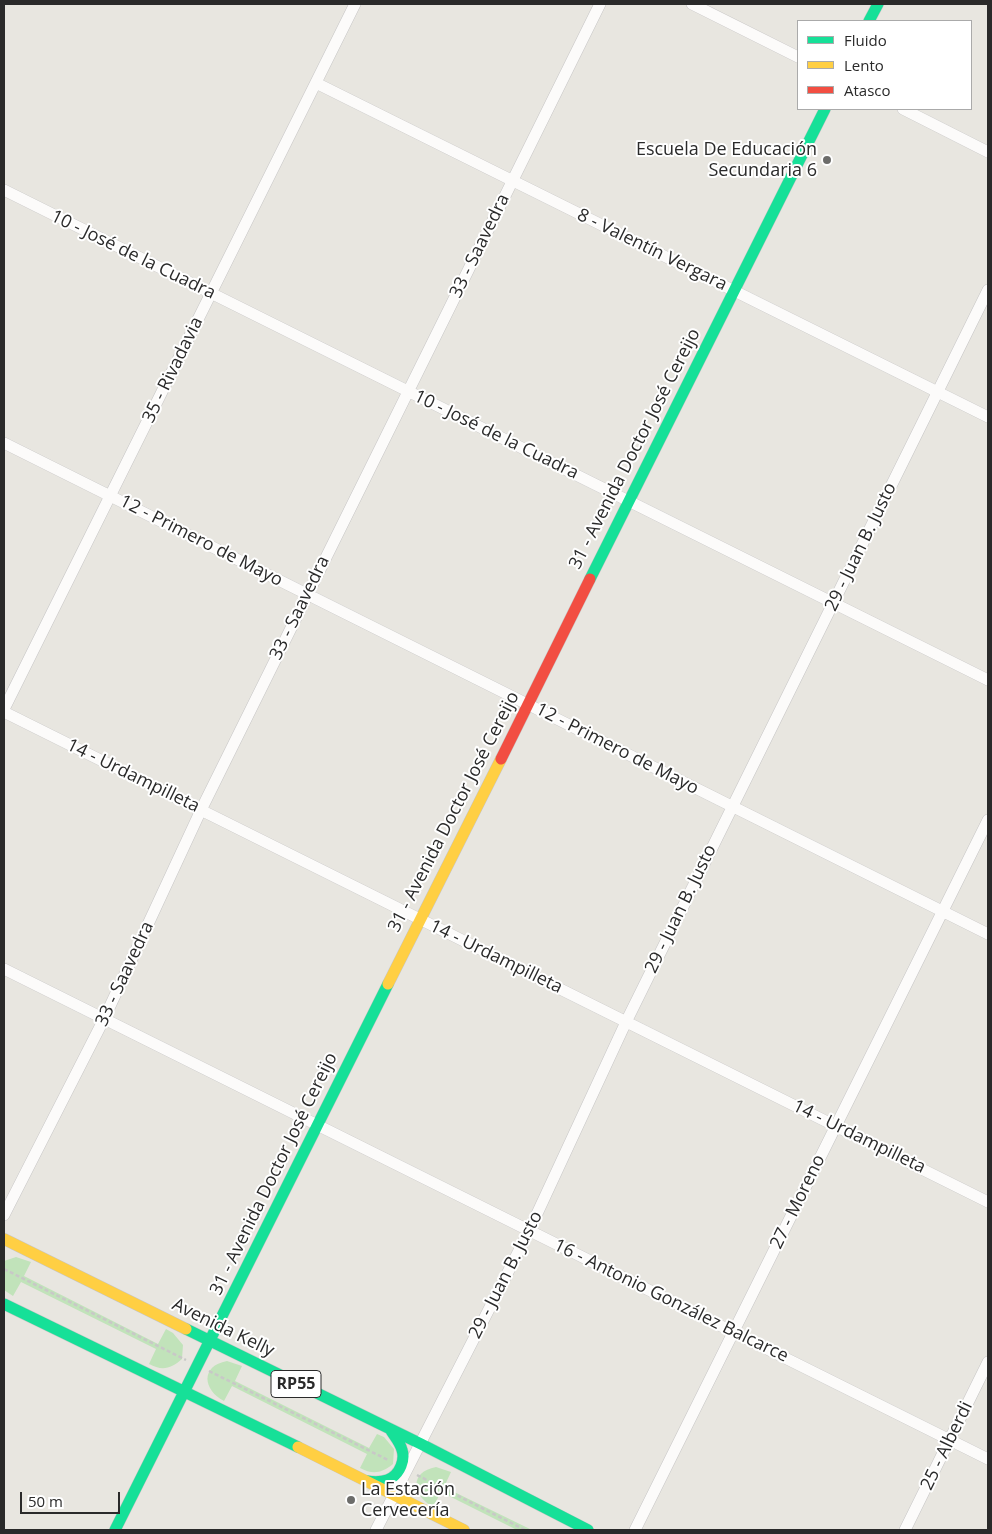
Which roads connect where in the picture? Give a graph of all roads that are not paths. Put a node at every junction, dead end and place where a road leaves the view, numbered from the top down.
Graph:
1 (355, 4) edge
2 (600, 4) edge
3 (692, 4) edge
4 (878, 4) edge
5 (870, 20) edge
6 (797, 56) edge
7 (316, 84) junction
8 (824, 110) edge
9 (905, 110) edge
10 (988, 152) edge
11 (512, 181) junction
12 (4, 190) edge
13 (988, 290) edge
14 (734, 291) junction
15 (211, 294) junction
16 (408, 391) junction
17 (937, 392) junction
18 (988, 417) edge
19 (4, 443) edge
20 (110, 496) junction
21 (629, 501) junction
22 (307, 594) junction
23 (833, 603) junction
24 (988, 680) edge
25 (527, 704) junction
26 (4, 711) edge
27 (732, 806) junction
28 (201, 810) junction
29 (988, 820) edge
30 (943, 911) junction
31 (420, 919) junction
32 (988, 934) edge
33 (4, 969) edge
34 (104, 1019) junction
35 (626, 1022) junction
36 (317, 1125) junction
37 (836, 1126) junction
38 (988, 1202) edge
39 (4, 1215) edge
40 (529, 1230) junction
41 (4, 1239) edge
42 (4, 1250) edge
43 (27, 1250) junction
44 (4, 1304) edge
45 (734, 1332) junction
46 (210, 1342) junction
47 (988, 1362) edge
48 (184, 1391) junction
49 (390, 1429) junction
50 (950, 1440) junction
51 (420, 1444) junction
52 (988, 1459) edge
53 (404, 1469) junction
54 (364, 1481) junction
55 (394, 1496) junction
56 (114, 1530) edge
57 (376, 1530) edge
58 (464, 1530) edge
59 (588, 1530) edge
60 (635, 1530) edge
61 (905, 1530) edge

1 - 7 street, 35 - Rivadavia
2 - 11 street, 33 - Saavedra
3 - 6 street
4 - 5 street
7 - 11 street, 8 - Valentín Vergara
7 - 15 street, 35 - Rivadavia
8 - 14 street, 31 - Avenida Doctor José Cereijo
9 - 10 street
11 - 14 street, 8 - Valentín Vergara
11 - 16 street, 33 - Saavedra
12 - 15 street, 10 - José de la Cuadra
13 - 17 street, 29 - Juan B. Justo
14 - 17 street, 8 - Valentín Vergara
14 - 21 street, 31 - Avenida Doctor José Cereijo
15 - 16 street, 10 - José de la Cuadra
15 - 20 street, 35 - Rivadavia
16 - 21 street, 10 - José de la Cuadra
16 - 22 street, 33 - Saavedra
17 - 18 street, 8 - Valentín Vergara
17 - 23 street, 29 - Juan B. Justo
19 - 20 street, 12 - Primero de Mayo
20 - 22 street, 12 - Primero de Mayo
20 - 26 street, 35 - Rivadavia
21 - 23 street, 10 - José de la Cuadra
21 - 25 street, 31 - Avenida Doctor José Cereijo
22 - 25 street, 12 - Primero de Mayo
22 - 28 street, 33 - Saavedra
23 - 24 street, 10 - José de la Cuadra
23 - 27 street, 29 - Juan B. Justo
25 - 27 street, 12 - Primero de Mayo
25 - 31 street, 31 - Avenida Doctor José Cereijo
26 - 28 street, 14 - Urdampilleta
27 - 30 street, 12 - Primero de Mayo
27 - 35 street, 29 - Juan B. Justo
28 - 31 street, 14 - Urdampilleta
28 - 34 street, 33 - Saavedra
29 - 30 street, 27 - Moreno
30 - 32 street, 12 - Primero de Mayo
30 - 37 street, 27 - Moreno
31 - 35 street, 14 - Urdampilleta
31 - 36 street, 31 - Avenida Doctor José Cereijo
33 - 34 street, 16 - Antonio González Balcarce
34 - 36 street, 16 - Antonio González Balcarce
34 - 39 street, 33 - Saavedra
35 - 37 street, 14 - Urdampilleta
35 - 40 street, 29 - Juan B. Justo
36 - 40 street, 16 - Antonio González Balcarce
36 - 46 street, 31 - Avenida Doctor José Cereijo
37 - 38 street, 14 - Urdampilleta
37 - 45 street, 27 - Moreno
40 - 45 street, 16 - Antonio González Balcarce
40 - 51 street, 29 - Juan B. Justo
41 - 43 street, Avenida Kelly / RP55
42 - 43 street
43 - 46 street, Avenida Kelly / RP55
44 - 48 street
45 - 50 street, 16 - Antonio González Balcarce
45 - 60 street, 27 - Moreno
46 - 48 street, 31 - Avenida Doctor José Cereijo
46 - 49 street, Avenida Kelly / RP55
47 - 50 street, 25 - Alberdi
48 - 54 street
48 - 56 street, 31 - Avenida Doctor José Cereijo
49 - 51 street, Avenida Kelly / RP55
49 - 53 street
50 - 52 street, 16 - Antonio González Balcarce
50 - 61 street, 25 - Alberdi
51 - 53 street, 29 - Juan B. Justo
51 - 59 street, Avenida Kelly / RP55
53 - 54 street
53 - 55 street, 29 - Juan B. Justo
54 - 55 street
55 - 57 street, 29 - Juan B. Justo
55 - 58 street

